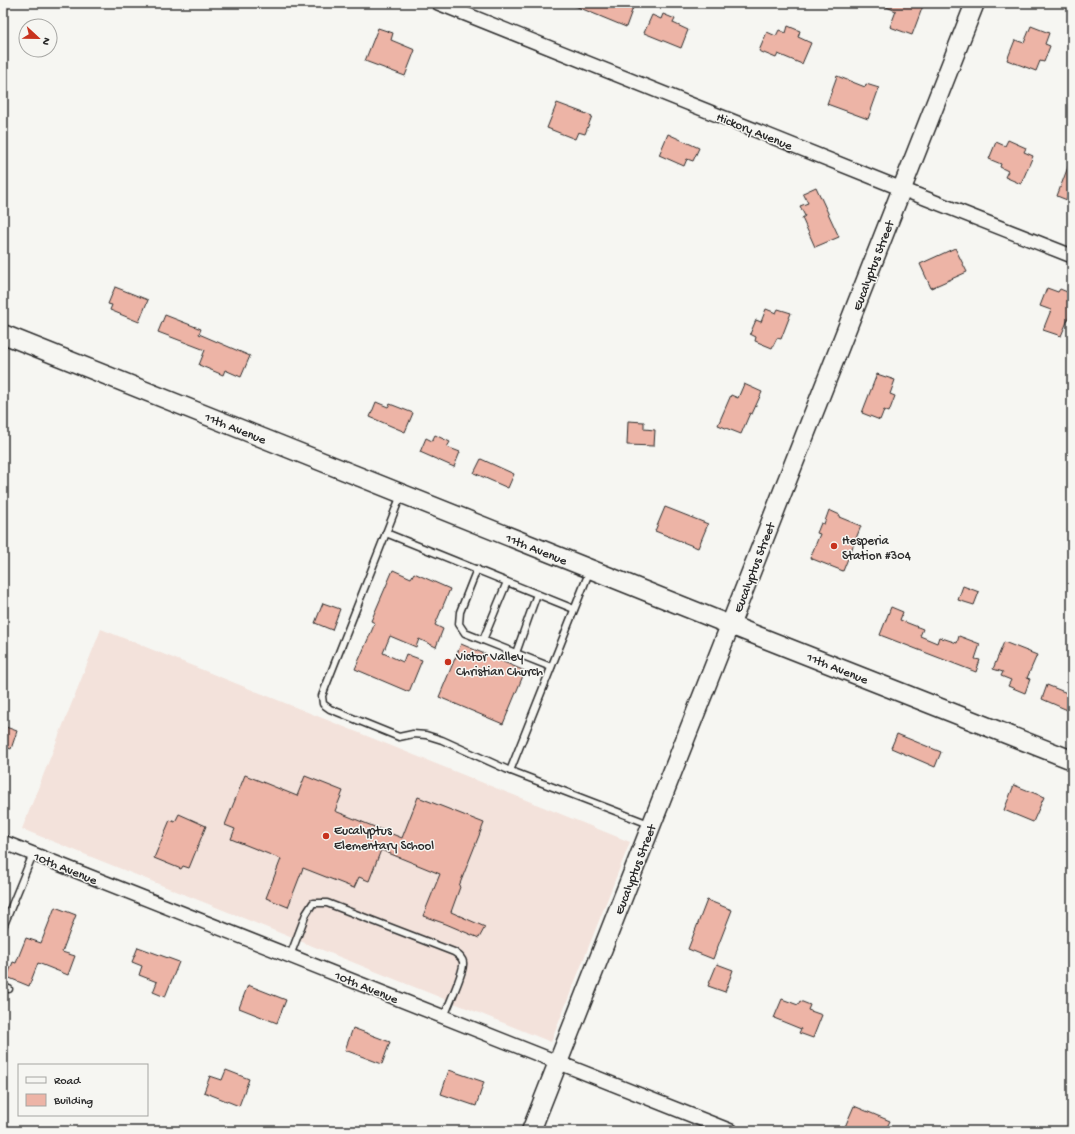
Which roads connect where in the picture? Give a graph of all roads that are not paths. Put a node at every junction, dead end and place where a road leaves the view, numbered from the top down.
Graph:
1 (438, 3) edge
2 (975, 3) edge
3 (902, 189) junction
4 (1072, 256) edge
5 (3, 334) edge
6 (402, 493) junction
7 (386, 533) junction
8 (477, 569) junction
9 (590, 569) junction
10 (507, 582) junction
11 (537, 594) junction
12 (574, 609) junction
13 (730, 625) junction
14 (483, 640) junction
15 (516, 653) junction
16 (551, 667) junction
17 (1072, 760) edge
18 (510, 771) junction
19 (652, 824) junction
20 (3, 842) edge
21 (33, 854) junction
22 (3, 927) edge
23 (290, 956) junction
24 (444, 1017) junction
25 (558, 1062) junction
26 (531, 1131) edge
27 (731, 1131) edge

1 - 3 street, Hickory Avenue
2 - 3 main road, Eucalyptus Street
3 - 4 street, Hickory Avenue
3 - 13 main road, Eucalyptus Street
5 - 6 main road, 11th Avenue
6 - 7 lane
6 - 9 main road, 11th Avenue
7 - 8 lane
7 - 18 lane
8 - 10 lane
8 - 14 lane
9 - 12 lane
9 - 13 main road, 11th Avenue
10 - 11 lane
10 - 14 lane
11 - 12 lane
11 - 15 lane
12 - 16 lane
13 - 17 main road, 11th Avenue
13 - 19 main road, Eucalyptus Street
14 - 15 lane
15 - 16 lane
16 - 18 lane
18 - 19 lane
19 - 25 main road, Eucalyptus Street
20 - 21 street, 10th Avenue
21 - 22 lane
21 - 23 street, 10th Avenue
23 - 24 street, 10th Avenue
23 - 24 lane
24 - 25 street, 10th Avenue
25 - 26 main road, Eucalyptus Street
25 - 27 street, 10th Avenue

